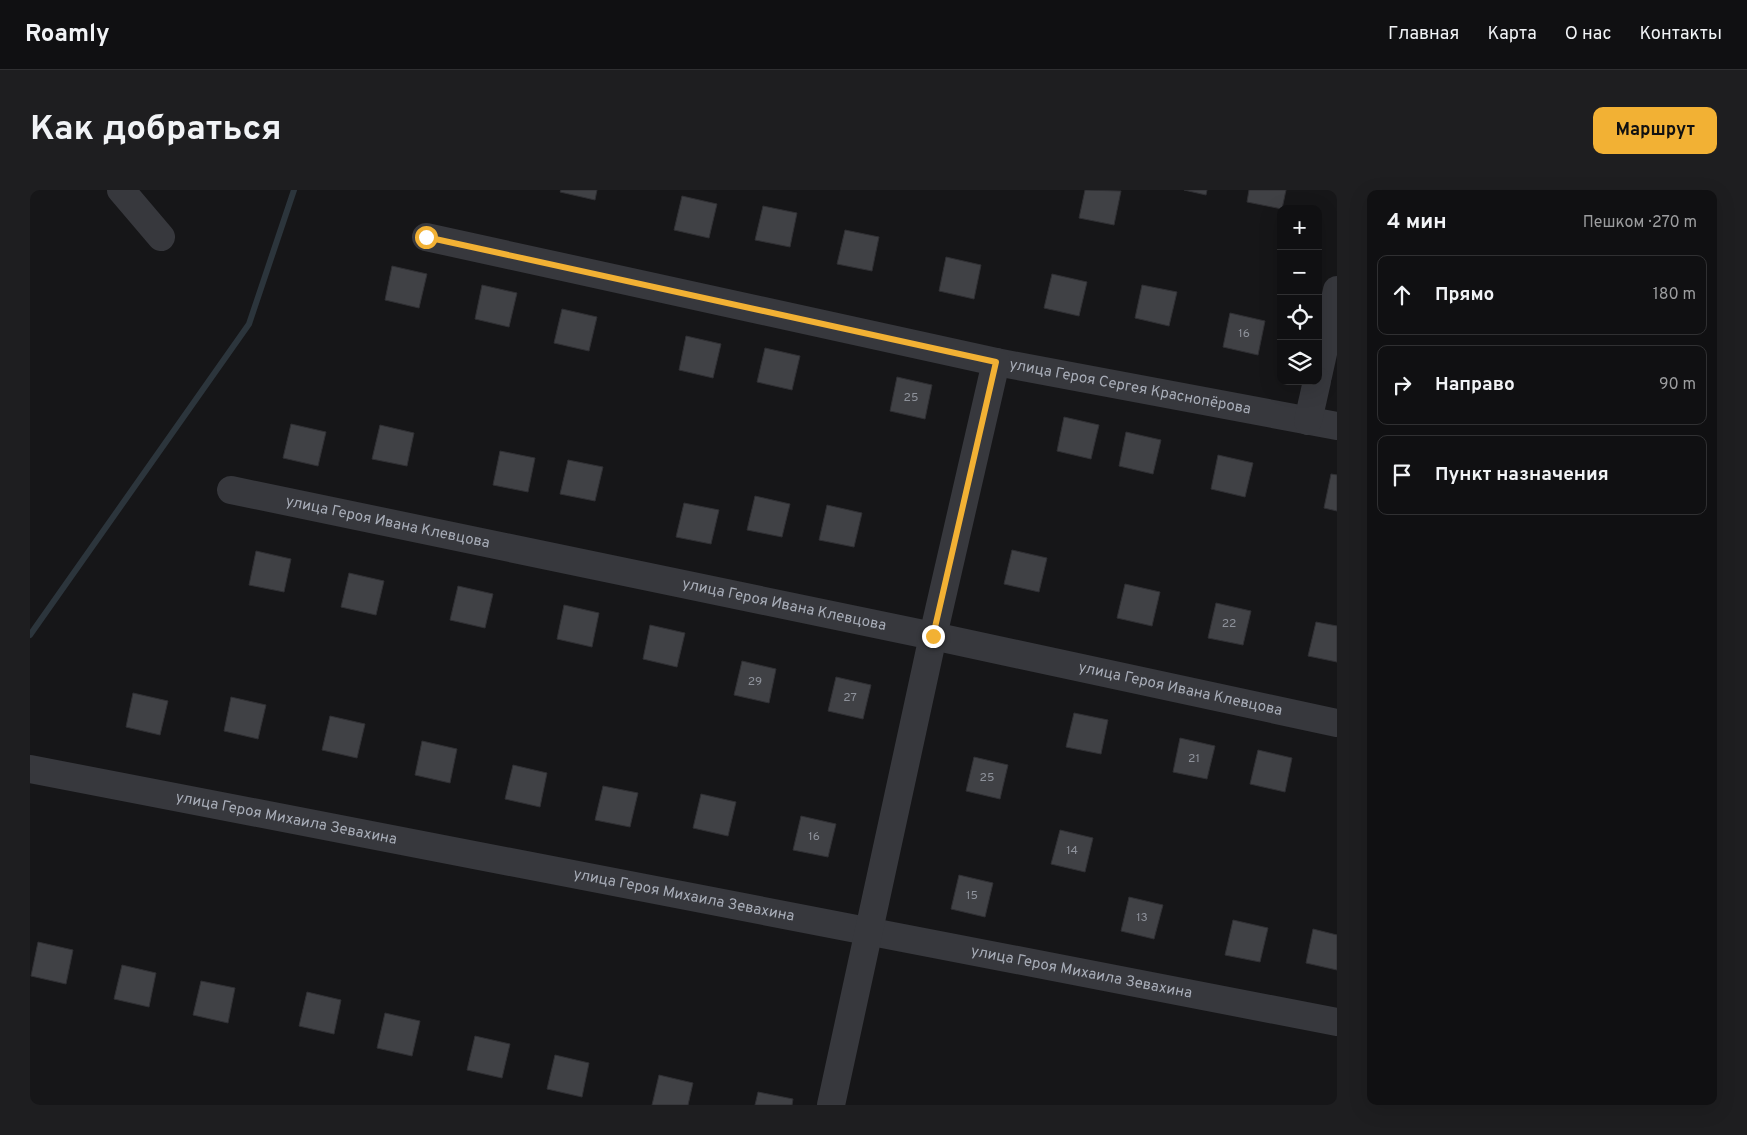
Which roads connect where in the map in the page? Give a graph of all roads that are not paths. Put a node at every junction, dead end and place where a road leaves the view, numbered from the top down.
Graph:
1 (121, 190) edge
2 (162, 237) dead end
3 (426, 237) dead end
4 (1337, 290) edge
5 (1322, 358) edge
6 (996, 362) junction
7 (1316, 385) edge
8 (1308, 421) junction
9 (1337, 426) edge
10 (231, 490) dead end
11 (933, 636) junction
12 (1337, 723) edge
13 (30, 769) edge
14 (869, 931) junction
15 (1337, 1022) edge
16 (831, 1105) edge

1 - 2 street
3 - 6 street, улица Героя Сергея Краснопёрова
4 - 5 street
6 - 8 street, улица Героя Сергея Краснопёрова
6 - 11 street
7 - 8 street
8 - 9 street, улица Героя Сергея Краснопёрова
10 - 11 street, улица Героя Ивана Клевцова
11 - 12 street, улица Героя Ивана Клевцова
11 - 14 street
13 - 14 street, улица Героя Михаила Зевахина
14 - 15 street, улица Героя Михаила Зевахина
14 - 16 street

